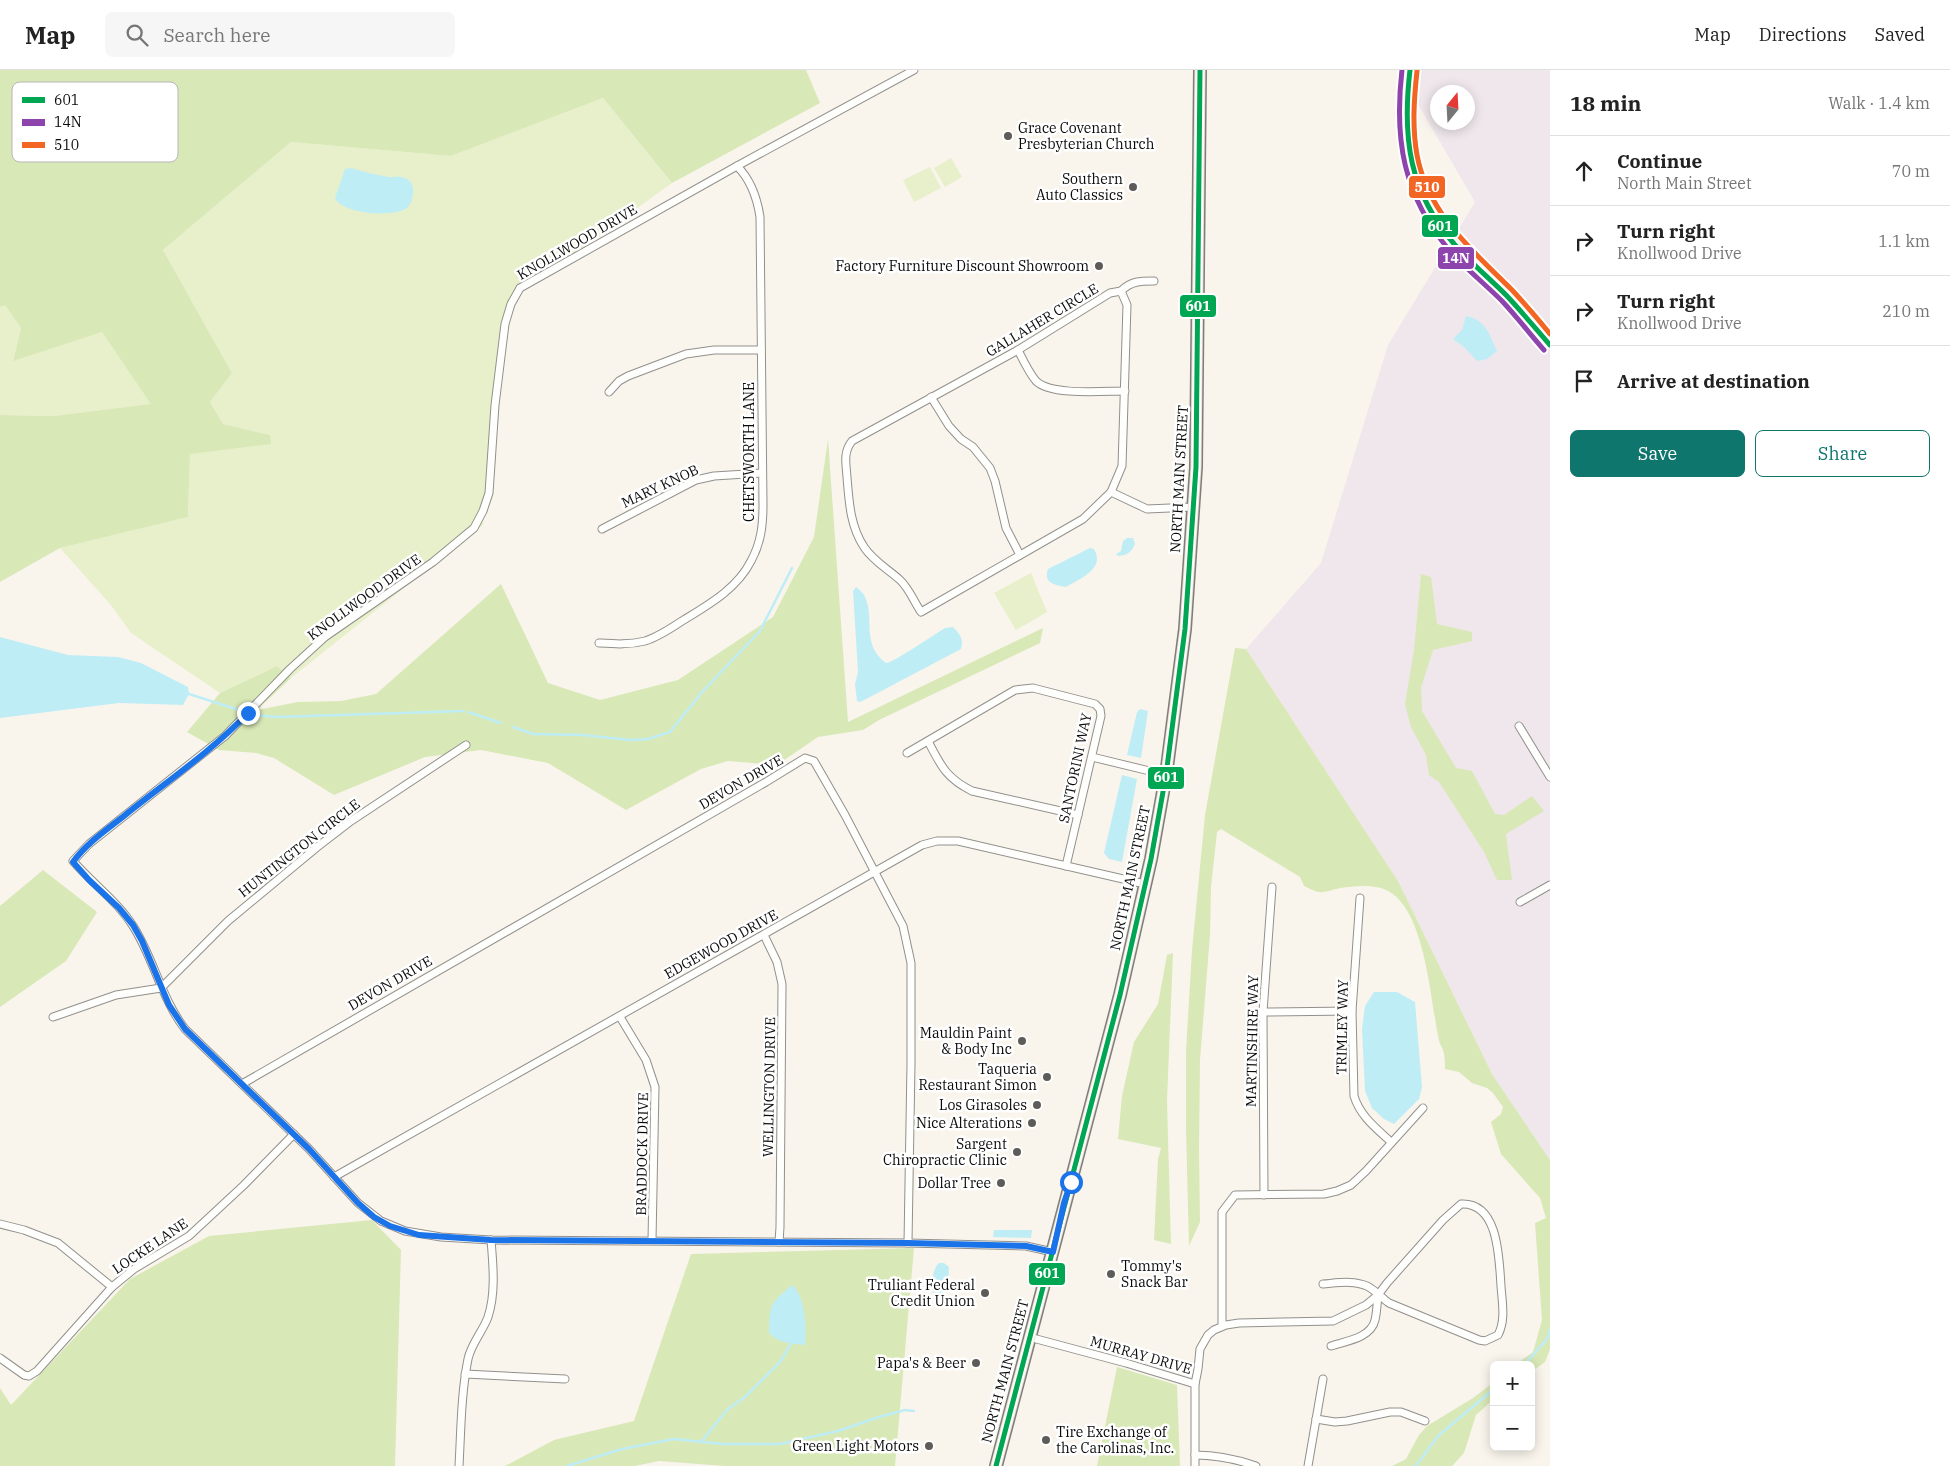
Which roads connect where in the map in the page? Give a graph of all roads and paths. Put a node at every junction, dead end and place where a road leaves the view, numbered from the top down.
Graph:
1 (914, 70) edge
2 (1200, 70) edge
3 (1410, 70) edge
4 (736, 166) junction
5 (1154, 281) dead end
6 (1121, 291) junction
7 (1550, 345) edge
8 (761, 350) junction
9 (1018, 350) junction
10 (1125, 391) junction
11 (609, 392) dead end
12 (931, 397) junction
13 (762, 473) junction
14 (1112, 492) junction
15 (1194, 507) junction
16 (602, 529) dead end
17 (1020, 555) junction
18 (599, 643) dead end
19 (1519, 726) dead end
20 (928, 741) junction
21 (466, 745) dead end
22 (907, 753) dead end
23 (1092, 758) junction
24 (1166, 775) junction
25 (1550, 777) edge
26 (1078, 815) junction
27 (1066, 866) junction
28 (875, 871) junction
29 (1145, 884) junction
30 (1550, 885) edge
31 (1272, 887) dead end
32 (1360, 898) dead end
33 (1520, 902) dead end
34 (764, 935) junction
35 (160, 988) junction
36 (1264, 1012) junction
37 (1352, 1012) junction
38 (620, 1016) junction
39 (53, 1018) dead end
40 (242, 1084) junction
41 (1423, 1108) dead end
42 (294, 1134) junction
43 (1391, 1142) junction
44 (334, 1177) junction
45 (1264, 1194) junction
46 (0, 1224) edge
47 (491, 1240) junction
48 (652, 1240) junction
49 (779, 1242) junction
50 (908, 1243) junction
51 (1053, 1252) junction
52 (1323, 1284) dead end
53 (112, 1287) junction
54 (1378, 1295) junction
55 (1222, 1326) junction
56 (1030, 1337) junction
57 (1331, 1346) dead end
58 (0, 1358) edge
59 (465, 1374) junction
60 (566, 1379) dead end
61 (1323, 1379) dead end
62 (1195, 1384) junction
63 (1316, 1419) junction
64 (1425, 1421) dead end
65 (1195, 1455) junction
66 (459, 1466) edge
67 (996, 1466) edge
68 (1195, 1466) edge
69 (1256, 1466) edge
70 (1308, 1466) edge

1 - 4 street, KNOLLWOOD DRIVE
2 - 15 main road, NORTH MAIN STREET
3 - 7 street
4 - 8 street, CHETSWORTH LANE
4 - 35 street, KNOLLWOOD DRIVE
5 - 6 street
6 - 9 street, GALLAHER CIRCLE
6 - 10 street, GALLAHER CIRCLE
8 - 11 street
8 - 13 street, CHETSWORTH LANE
9 - 10 street
9 - 12 street, GALLAHER CIRCLE
10 - 14 street, GALLAHER CIRCLE
12 - 17 street
12 - 17 street, GALLAHER CIRCLE
13 - 16 street, MARY KNOB
13 - 18 street, CHETSWORTH LANE
14 - 15 street
14 - 17 street, GALLAHER CIRCLE
15 - 24 main road, NORTH MAIN STREET
19 - 25 street
20 - 22 street, SANTORINI WAY
20 - 23 street, SANTORINI WAY
20 - 26 street
21 - 35 street, HUNTINGTON CIRCLE
23 - 24 street
23 - 26 street, SANTORINI WAY
24 - 29 main road, NORTH MAIN STREET
26 - 27 street, SANTORINI WAY
27 - 28 street, EDGEWOOD DRIVE
27 - 29 street, EDGEWOOD DRIVE
28 - 34 street, EDGEWOOD DRIVE
28 - 40 street, DEVON DRIVE
28 - 50 street, DEVON DRIVE
29 - 51 main road, NORTH MAIN STREET
30 - 33 street
31 - 36 street, MARTINSHIRE WAY
32 - 37 street, TRIMLEY WAY
34 - 38 street, EDGEWOOD DRIVE
34 - 49 street, WELLINGTON DRIVE
35 - 39 street
35 - 40 street, KNOLLWOOD DRIVE
36 - 37 street
36 - 45 street, MARTINSHIRE WAY
37 - 43 street, TRIMLEY WAY
38 - 44 street, EDGEWOOD DRIVE
38 - 48 street, BRADDOCK DRIVE
40 - 42 street, KNOLLWOOD DRIVE
41 - 43 street
42 - 44 street, KNOLLWOOD DRIVE
42 - 53 street, LOCKE LANE
43 - 45 street
44 - 47 street, KNOLLWOOD DRIVE
45 - 55 street
46 - 53 street
47 - 48 street, KNOLLWOOD DRIVE
47 - 59 street
48 - 49 street, KNOLLWOOD DRIVE
49 - 50 street, KNOLLWOOD DRIVE
50 - 51 street, KNOLLWOOD DRIVE
51 - 56 main road, NORTH MAIN STREET
52 - 54 street
53 - 58 street, LOCKE LANE
54 - 54 street
54 - 55 street
54 - 57 street
55 - 62 street
56 - 62 street, MURRAY DRIVE
56 - 67 main road, NORTH MAIN STREET
59 - 60 street
59 - 66 street
61 - 63 street
62 - 65 street, MURRAY DRIVE
63 - 64 street
63 - 70 street
65 - 68 street, MURRAY DRIVE
65 - 69 street

